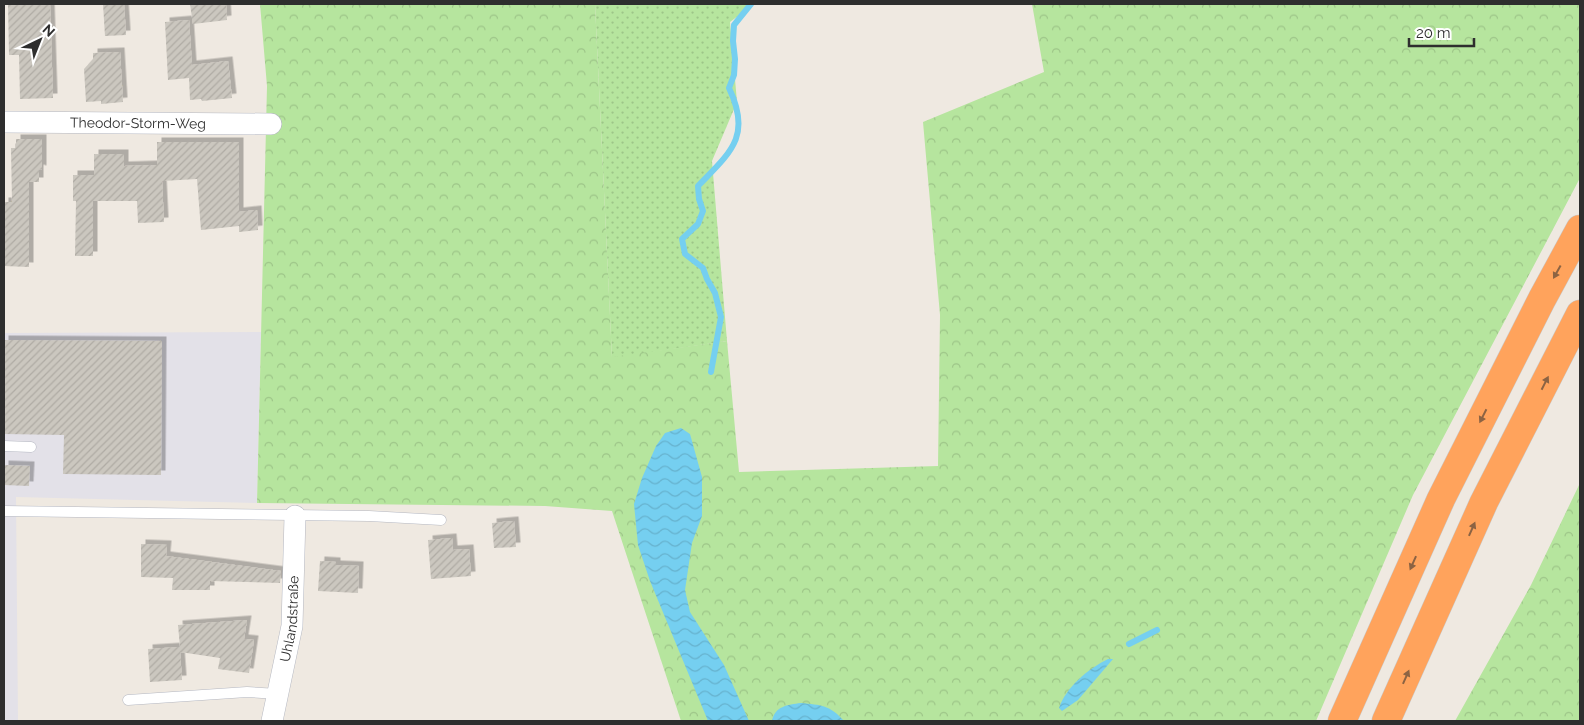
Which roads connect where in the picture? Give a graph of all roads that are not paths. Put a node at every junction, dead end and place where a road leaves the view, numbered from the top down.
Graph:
1 (4, 122) edge
2 (271, 124) dead end
3 (1580, 229) edge
4 (1580, 314) edge
5 (4, 446) edge
6 (31, 446) dead end
7 (4, 511) edge
8 (295, 516) junction
9 (441, 520) dead end
10 (278, 694) junction
11 (128, 700) dead end
12 (272, 721) edge
13 (1342, 721) edge
14 (1386, 721) edge

1 - 2 street, Theodor-Storm-Weg
3 -> 13 highway
14 -> 4 highway
5 - 6 lane
7 - 8 lane
8 - 9 lane
8 - 10 street, Uhlandstraße
10 - 11 lane
10 - 12 street, Uhlandstraße

